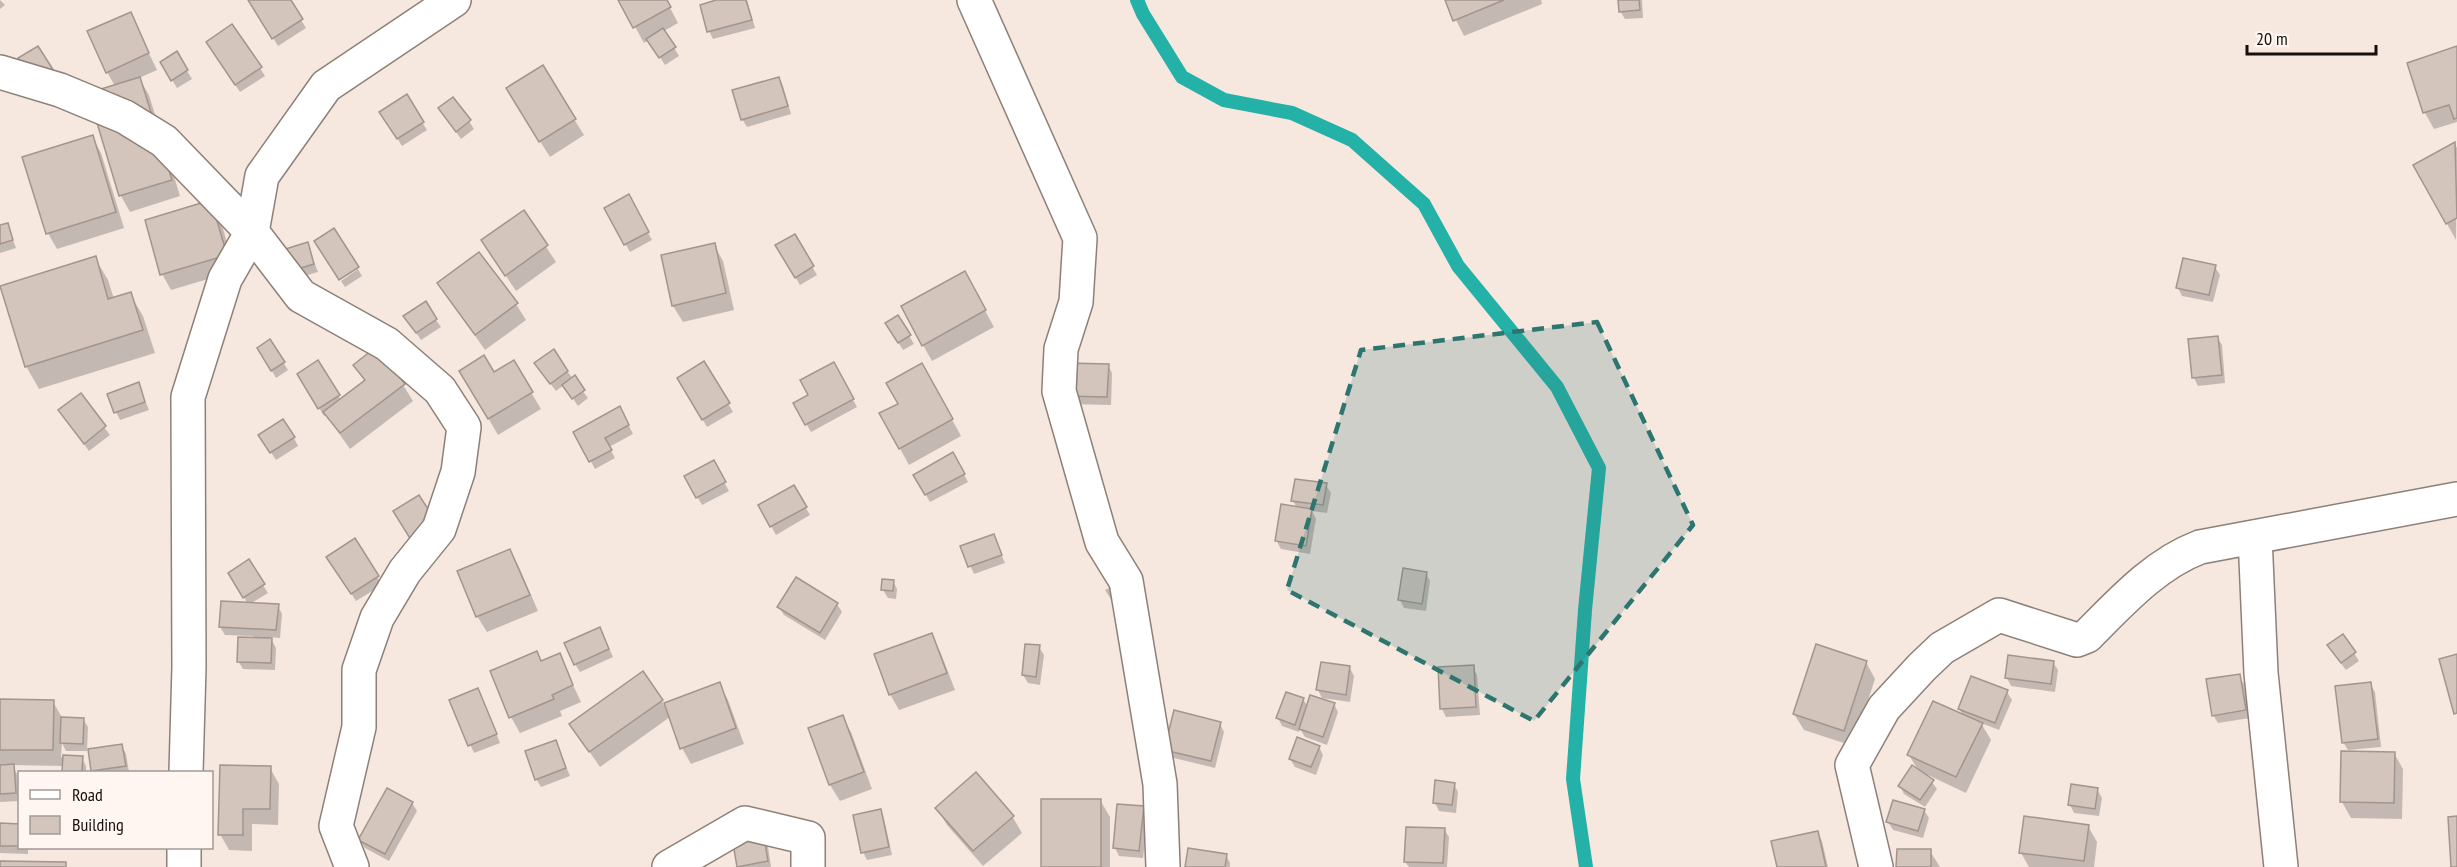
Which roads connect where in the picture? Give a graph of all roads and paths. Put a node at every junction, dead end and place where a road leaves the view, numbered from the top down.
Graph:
1 (454, 0) edge
2 (974, 0) edge
3 (0, 72) edge
4 (252, 232) junction
5 (2457, 500) edge
6 (2255, 537) junction
7 (186, 771) edge
8 (184, 849) edge
9 (184, 867) edge
10 (352, 867) edge
11 (669, 867) edge
12 (808, 867) edge
13 (1163, 867) edge
14 (1876, 867) edge
15 (2281, 867) edge

1 - 4 street
2 - 13 street
3 - 4 street
4 - 7 street
4 - 10 street
5 - 6 street
6 - 14 street
6 - 15 street
8 - 9 street
11 - 12 street

